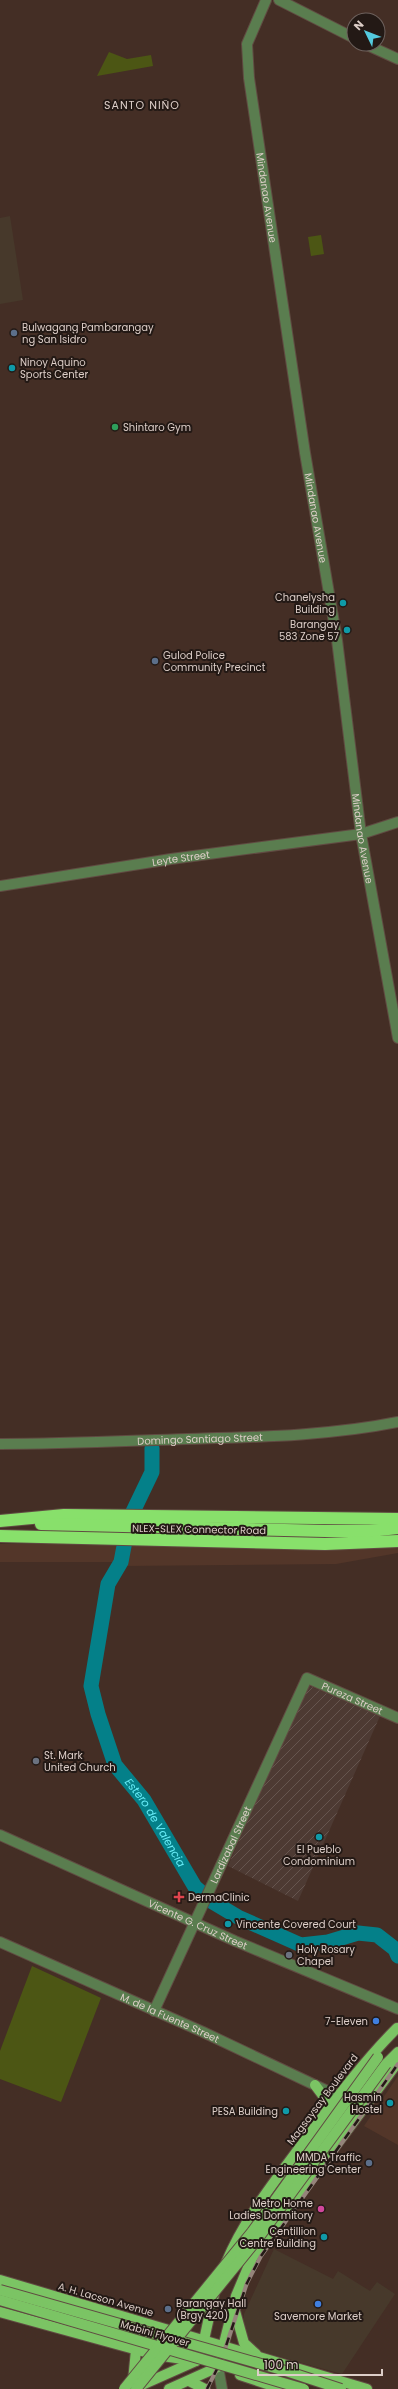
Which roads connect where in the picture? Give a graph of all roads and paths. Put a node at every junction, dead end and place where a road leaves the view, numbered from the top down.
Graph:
1 (266, 0) edge
2 (279, 0) edge
3 (346, 34) edge
4 (383, 52) edge
5 (398, 59) edge
6 (398, 822) edge
7 (361, 834) junction
8 (0, 886) edge
9 (398, 1038) edge
10 (398, 1422) edge
11 (0, 1444) edge
12 (398, 1519) edge
13 (0, 1522) edge
14 (398, 1528) edge
15 (0, 1536) edge
16 (398, 1542) edge
17 (307, 1678) joint
18 (398, 1718) edge
19 (0, 1835) edge
20 (195, 1923) junction
21 (0, 1942) edge
22 (398, 2009) edge
23 (154, 2011) junction
24 (398, 2027) edge
25 (398, 2052) edge
26 (398, 2062) edge
27 (315, 2085) junction
28 (338, 2096) junction
29 (327, 2111) junction
30 (253, 2212) junction
31 (274, 2229) junction
32 (0, 2280) edge
33 (14, 2284) junction
34 (0, 2290) edge
35 (0, 2300) edge
36 (234, 2307) junction
37 (96, 2308) junction
38 (2, 2313) edge
39 (208, 2322) junction
40 (185, 2335) junction
41 (86, 2336) junction
42 (204, 2340) junction
43 (225, 2347) junction
44 (136, 2350) junction
45 (259, 2356) junction
46 (196, 2361) junction
47 (218, 2367) junction
48 (188, 2381) junction
49 (270, 2385) junction
50 (124, 2389) edge
51 (134, 2389) edge
52 (169, 2389) edge
53 (205, 2389) edge
54 (222, 2389) edge
55 (256, 2389) edge
56 (282, 2389) edge
57 (304, 2389) edge
58 (341, 2389) edge
59 (367, 2389) edge

1 - 7 street, Mindanao Avenue
2 - 3 street
4 - 5 street
6 - 7 street, Leyte Street
7 - 8 street, Leyte Street
7 - 9 street, Mindanao Avenue
10 - 11 street, Domingo Santiago Street
12 - 13 highway
13 - 14 highway, NLEX-SLEX Connector Road
15 - 16 highway, NLEX-SLEX Connector Road
17 - 18 street, Pureza Street
17 - 20 street, Lardizabal Street
19 - 20 street, Vicente G. Cruz Street
20 - 22 street, Vicente G. Cruz Street
20 - 23 street, Lardizabal Street
21 - 23 street, M. de la Fuente Street
23 - 27 street, M. de la Fuente Street
24 - 28 main road, Magsaysay Boulevard
24 - 50 main road, Magsaysay Boulevard, bridge
25 - 51 main road, bridge
26 - 31 main road
27 - 28 street, M. de la Fuente Street
27 - 29 main road
28 - 29 main road, Magsaysay Boulevard
29 - 30 main road, Magsaysay Boulevard
30 - 31 main road
30 - 39 main road, Magsaysay Boulevard
31 - 36 main road
32 - 33 main road, A. H. Lacson Avenue
33 - 37 main road, A. H. Lacson Avenue
33 - 38 main road
34 - 58 main road, Mabini Flyover, bridge
35 - 57 main road, Mabini Flyover, bridge
36 - 43 main road
36 - 45 main road
37 - 40 main road, A. H. Lacson Avenue
37 - 41 main road
38 - 41 main road
39 - 40 main road
39 - 42 main road, Magsaysay Boulevard
40 - 42 main road, A. H. Lacson Avenue
41 - 44 main road
42 - 43 main road, A. H. Lacson Avenue
42 - 46 main road, Magsaysay Boulevard
42 - 47 street
43 - 45 main road, A. H. Lacson Avenue
43 - 47 main road
44 - 46 main road
44 - 51 main road
45 - 59 main road, A. H. Lacson Avenue
46 - 47 main road
46 - 51 main road
47 - 48 main road
47 - 49 main road
47 - 54 street
48 - 52 main road
48 - 53 main road
49 - 55 main road
49 - 56 main road

